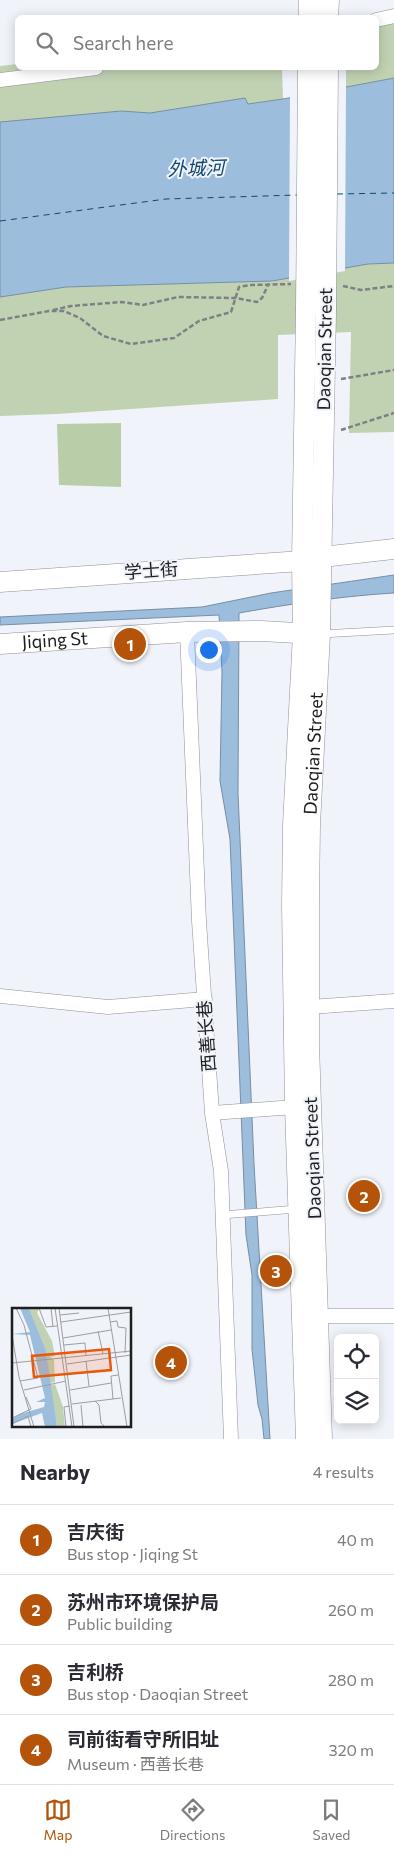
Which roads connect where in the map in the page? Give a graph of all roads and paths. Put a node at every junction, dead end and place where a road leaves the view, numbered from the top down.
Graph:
1 (309, 0) edge
2 (329, 0) edge
3 (309, 15) edge
4 (328, 15) edge
5 (394, 16) edge
6 (379, 19) edge
7 (80, 70) edge
8 (308, 70) edge
9 (328, 70) edge
10 (0, 80) edge
11 (300, 283) dead end
12 (268, 285) junction
13 (336, 285) dead end
14 (394, 286) edge
15 (236, 298) junction
16 (316, 310) junction
17 (49, 311) junction
18 (0, 320) edge
19 (394, 370) edge
20 (324, 382) junction
21 (394, 413) edge
22 (324, 436) junction
23 (394, 549) edge
24 (322, 557) junction
25 (308, 573) junction
26 (0, 582) edge
27 (394, 630) edge
28 (187, 632) junction
29 (312, 634) junction
30 (0, 644) edge
31 (0, 996) edge
32 (205, 999) junction
33 (394, 1001) edge
34 (310, 1007) junction
35 (295, 1107) junction
36 (212, 1113) junction
37 (299, 1208) junction
38 (222, 1216) junction
39 (318, 1316) junction
40 (394, 1316) edge
41 (231, 1439) edge
42 (306, 1439) edge
43 (322, 1439) edge

1 - 3 main road
2 - 4 main road
5 - 6 street
7 - 10 street
8 - 16 main road, Daoqian Street, bridge
9 - 16 main road, Daoqian Street, bridge
11 - 12 path
12 - 15 path
12 - 15 path
13 - 14 path
15 - 17 path
15 - 17 path
16 - 20 main road, Daoqian Street
16 - 25 main road, Daoqian Street
17 - 18 path
19 - 20 path
20 - 22 main road, Daoqian Street
21 - 22 path
22 - 24 main road, Daoqian Street
23 - 24 main road, 学士街
24 - 25 main road, 学士街
25 - 26 main road, 学士街
25 - 29 main road, Daoqian Street
27 - 29 lane
28 - 29 main road, Jiqing St
28 - 30 main road, Jiqing St
28 - 32 street, 西善长巷
29 - 34 main road, Daoqian Street
29 - 35 main road, Daoqian Street
31 - 32 street
32 - 36 street, 西善长巷
33 - 34 street
34 - 39 main road, Daoqian Street
35 - 36 street
35 - 37 main road, Daoqian Street
36 - 38 street, 西善长巷
37 - 38 lane
37 - 42 main road, Daoqian Street
38 - 41 street, 西善长巷
39 - 40 street
39 - 43 main road, Daoqian Street

